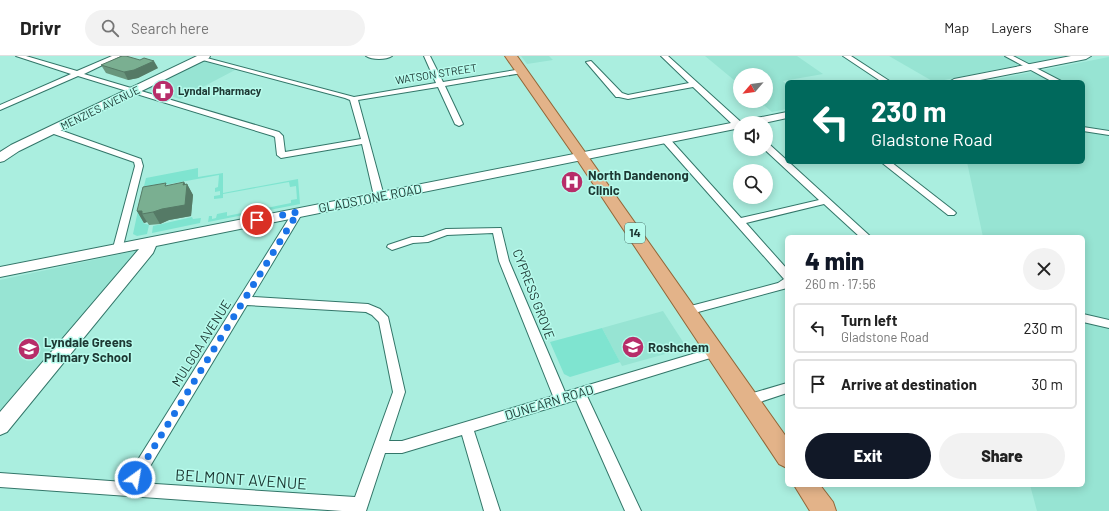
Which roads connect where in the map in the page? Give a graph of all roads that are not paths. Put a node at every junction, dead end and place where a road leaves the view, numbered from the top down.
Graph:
1 (19, 56) edge
2 (118, 56) edge
3 (369, 56) edge
4 (389, 56) edge
5 (427, 56) edge
6 (512, 56) edge
7 (664, 56) edge
8 (846, 56) edge
9 (1008, 56) edge
10 (1086, 56) edge
11 (203, 57) edge
12 (589, 62) dead end
13 (1029, 67) junction
14 (522, 72) junction
15 (78, 74) junction
16 (884, 80) edge
17 (964, 80) edge
18 (1055, 80) edge
19 (440, 84) junction
20 (695, 84) junction
21 (134, 91) junction
22 (354, 100) junction
23 (0, 108) edge
24 (785, 115) edge
25 (773, 118) edge
26 (733, 121) edge
27 (459, 124) dead end
28 (733, 126) edge
29 (1085, 129) edge
30 (54, 130) junction
31 (1109, 133) edge
32 (38, 138) junction
33 (665, 139) junction
34 (365, 141) junction
35 (773, 152) edge
36 (582, 156) junction
37 (0, 158) edge
38 (785, 163) edge
39 (0, 164) edge
40 (786, 164) edge
41 (888, 164) edge
42 (379, 196) junction
43 (826, 201) junction
44 (298, 212) junction
45 (951, 213) dead end
46 (739, 222) junction
47 (864, 235) edge
48 (150, 241) junction
49 (392, 247) dead end
50 (118, 248) junction
51 (0, 272) edge
52 (785, 274) edge
53 (785, 284) edge
54 (244, 301) junction
55 (687, 311) junction
56 (1085, 318) edge
57 (1109, 324) edge
58 (716, 352) junction
59 (785, 389) edge
60 (579, 393) junction
61 (561, 399) junction
62 (748, 400) junction
63 (0, 426) edge
64 (466, 426) junction
65 (381, 447) junction
66 (785, 454) edge
67 (0, 480) edge
68 (807, 487) edge
69 (128, 489) junction
70 (359, 508) edge
71 (492, 511) edge
72 (633, 511) edge
73 (824, 511) edge

1 - 15 street
2 - 15 street
3 - 4 street
5 - 19 street
6 - 14 main road, 14
7 - 20 street
8 - 16 street
9 - 13 street
10 - 13 main road
11 - 21 main road, MENZIES AVENUE
11 - 22 street
12 - 20 street
13 - 17 main road
13 - 18 street
14 - 19 street, WATSON STREET
14 - 36 main road, 14
15 - 21 street
15 - 23 street
19 - 22 street, WATSON STREET
19 - 27 street
20 - 26 street
21 - 30 main road, MENZIES AVENUE
21 - 34 street
22 - 34 street
24 - 25 main road, GLADSTONE ROAD
28 - 33 main road, GLADSTONE ROAD
29 - 31 street
30 - 32 main road, MENZIES AVENUE
30 - 50 street
32 - 37 main road, MENZIES AVENUE
32 - 39 main road, MENZIES AVENUE
33 - 36 main road, GLADSTONE ROAD
33 - 46 street
34 - 42 street
35 - 38 street
36 - 42 main road, GLADSTONE ROAD
36 - 55 main road, 14
40 - 43 street
41 - 45 street
42 - 44 main road, GLADSTONE ROAD
43 - 46 street
43 - 47 street
44 - 48 main road, GLADSTONE ROAD
44 - 54 street, MULGOA AVENUE
46 - 52 street
48 - 50 main road, GLADSTONE ROAD
48 - 63 main road
49 - 61 street, CYPRESS GROVE
50 - 51 main road, GLADSTONE ROAD
53 - 55 street
54 - 65 street
54 - 69 street, MULGOA AVENUE
55 - 58 main road, 14
56 - 57 street
58 - 60 street, DUNEARN ROAD
58 - 62 main road, 14
59 - 62 street
60 - 61 street, DUNEARN ROAD
60 - 72 street
61 - 64 street, DUNEARN ROAD
62 - 66 main road, 14
64 - 65 street, DUNEARN ROAD
64 - 71 street
65 - 70 street
67 - 69 street, BELMONT AVENUE
68 - 73 main road
69 - 70 street, BELMONT AVENUE

